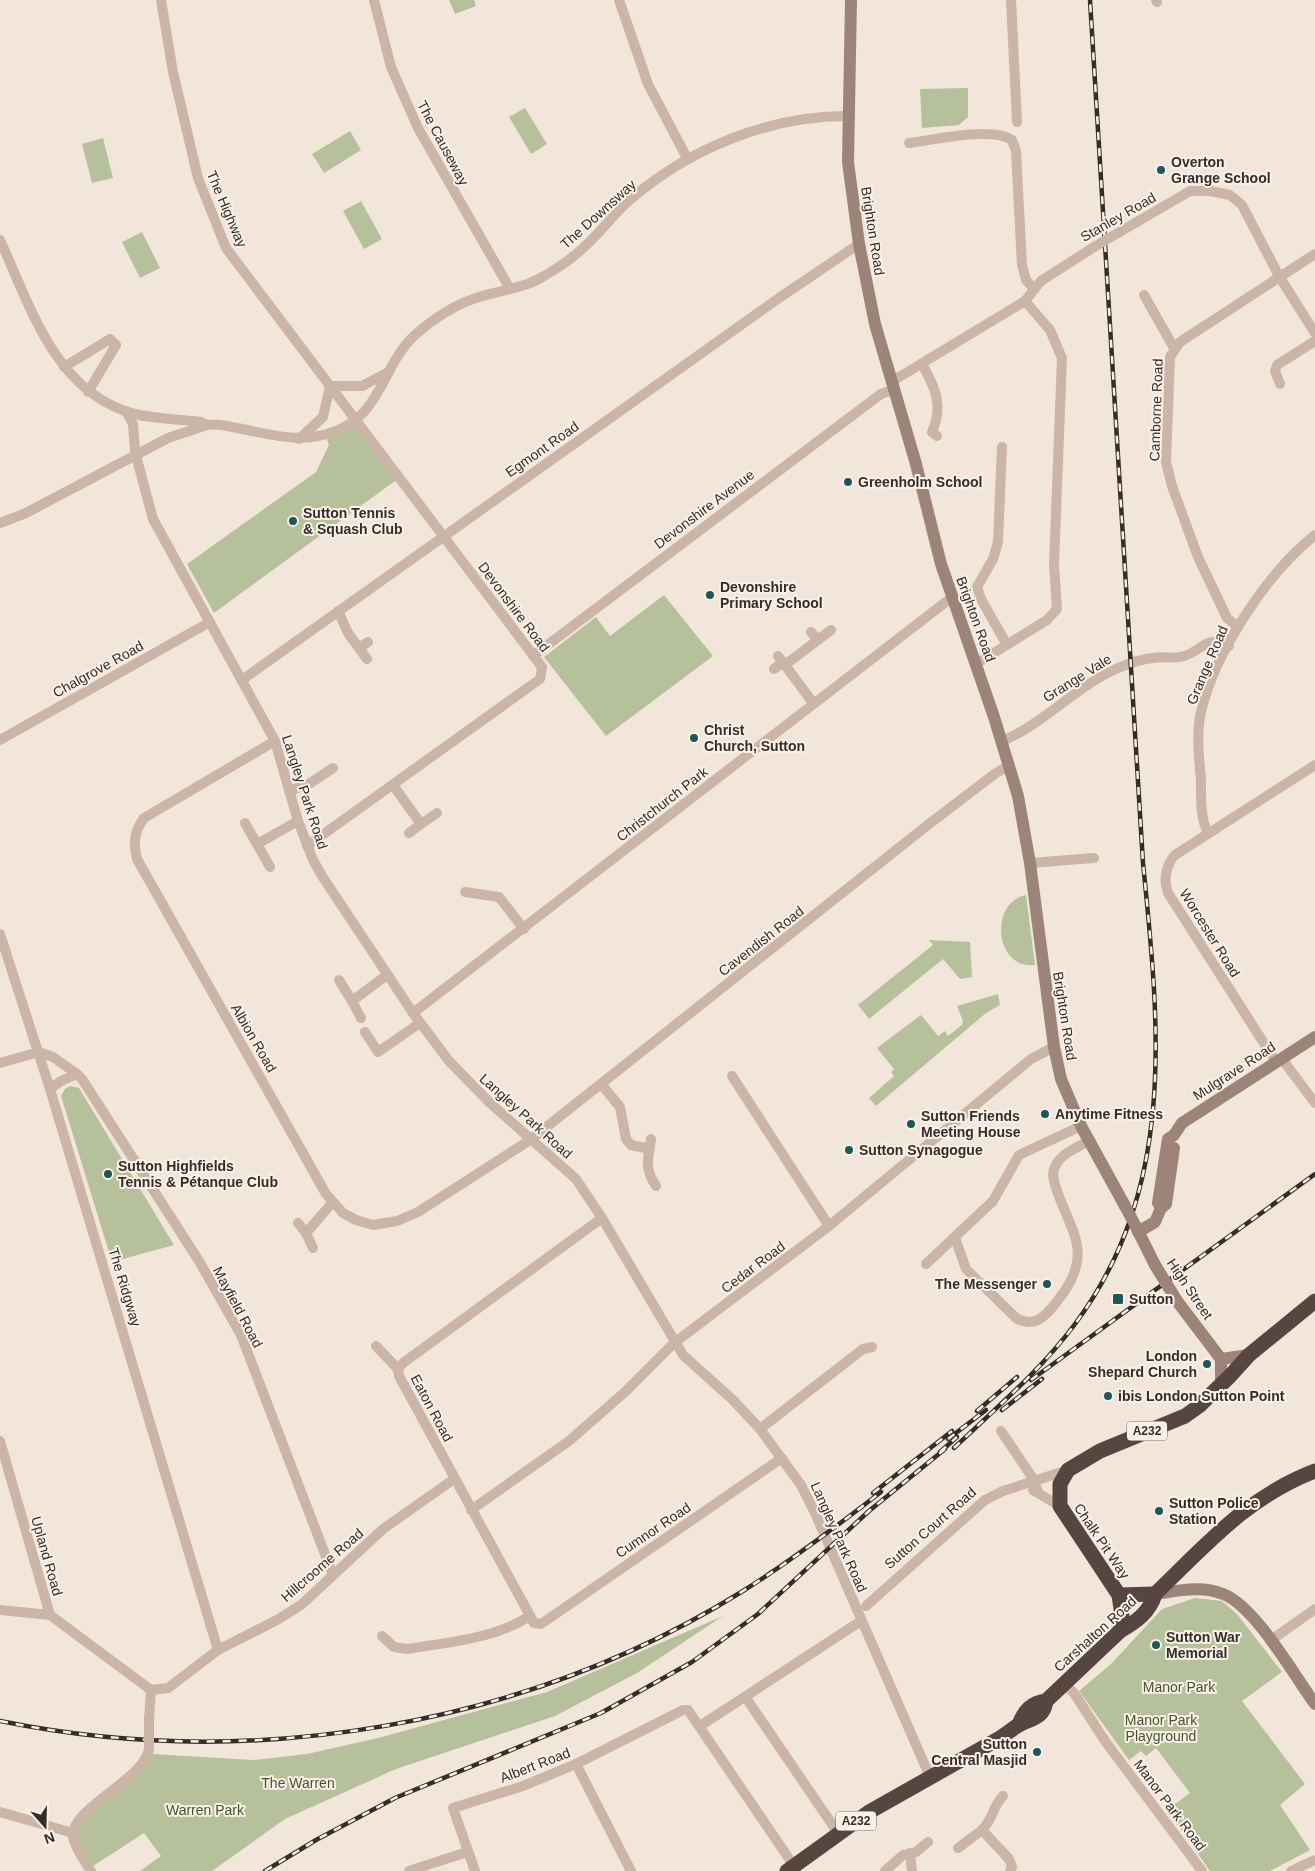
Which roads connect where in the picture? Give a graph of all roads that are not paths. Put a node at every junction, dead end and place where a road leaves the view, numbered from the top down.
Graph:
1 (161, 0) edge
2 (374, 0) edge
3 (619, 0) edge
4 (851, 0) edge
5 (1011, 0) edge
6 (847, 116) junction
7 (1017, 122) dead end
8 (909, 143) dead end
9 (687, 158) junction
10 (0, 240) edge
11 (859, 244) junction
12 (1315, 254) edge
13 (1279, 276) junction
14 (1037, 285) junction
15 (510, 289) junction
16 (1144, 295) dead end
17 (1025, 301) junction
18 (1315, 333) edge
19 (1315, 341) edge
20 (1174, 348) junction
21 (922, 364) junction
22 (64, 367) junction
23 (389, 372) junction
24 (1280, 384) dead end
25 (330, 386) junction
26 (893, 386) junction
27 (88, 392) junction
28 (126, 411) junction
29 (356, 421) junction
30 (207, 425) junction
31 (936, 436) dead end
32 (300, 440) junction
33 (1002, 447) dead end
34 (136, 456) junction
35 (0, 522) edge
36 (1315, 535) edge
37 (443, 536) junction
38 (951, 598) junction
39 (338, 611) junction
40 (210, 622) junction
41 (1238, 627) junction
42 (831, 630) dead end
43 (1007, 645) junction
44 (1228, 646) junction
45 (534, 656) junction
46 (367, 659) dead end
47 (782, 661) junction
48 (976, 664) junction
49 (774, 669) dead end
50 (242, 680) junction
51 (814, 703) junction
52 (0, 740) edge
53 (275, 741) junction
54 (1002, 741) junction
55 (1010, 765) junction
56 (1315, 765) edge
57 (333, 768) dead end
58 (393, 785) junction
59 (290, 791) junction
60 (437, 813) dead end
61 (298, 821) junction
62 (244, 823) dead end
63 (421, 824) junction
64 (409, 833) dead end
65 (1208, 833) junction
66 (257, 844) junction
67 (307, 846) junction
68 (1094, 858) dead end
69 (1030, 863) junction
70 (270, 867) dead end
71 (465, 892) dead end
72 (524, 929) junction
73 (0, 934) edge
74 (387, 975) junction
75 (339, 980) dead end
76 (352, 1001) junction
77 (413, 1013) junction
78 (361, 1018) dead end
79 (420, 1023) junction
80 (365, 1032) dead end
81 (1315, 1038) edge
82 (1054, 1047) junction
83 (39, 1052) junction
84 (1279, 1060) junction
85 (0, 1063) edge
86 (77, 1074) junction
87 (732, 1076) dead end
88 (601, 1084) junction
89 (50, 1089) junction
90 (1315, 1103) edge
91 (1081, 1126) junction
92 (530, 1140) junction
93 (1089, 1141) junction
94 (656, 1186) dead end
95 (332, 1203) junction
96 (602, 1218) junction
97 (298, 1223) dead end
98 (829, 1226) junction
99 (1136, 1228) junction
100 (306, 1233) junction
101 (955, 1238) junction
102 (313, 1248) dead end
103 (926, 1264) dead end
104 (1315, 1300) edge
105 (1315, 1308) edge
106 (1299, 1314) junction
107 (674, 1343) junction
108 (376, 1346) dead end
109 (872, 1347) dead end
110 (1249, 1355) junction
111 (1221, 1359) junction
112 (398, 1370) junction
113 (1221, 1385) junction
114 (760, 1429) junction
115 (1001, 1431) dead end
116 (0, 1441) edge
117 (782, 1458) junction
118 (1068, 1470) junction
119 (1315, 1472) edge
120 (454, 1479) junction
121 (1034, 1480) junction
122 (1023, 1486) junction
123 (1038, 1492) junction
124 (1060, 1506) junction
125 (471, 1510) junction
126 (333, 1575) junction
127 (1155, 1594) junction
128 (1119, 1595) junction
129 (866, 1606) dead end
130 (1315, 1609) edge
131 (0, 1610) edge
132 (50, 1615) junction
133 (530, 1616) junction
134 (861, 1621) junction
135 (541, 1624) joint
136 (1120, 1631) junction
137 (382, 1636) dead end
138 (1270, 1641) junction
139 (218, 1650) junction
140 (1064, 1684) junction
141 (151, 1690) junction
142 (746, 1698) junction
143 (1315, 1704) edge
144 (700, 1726) junction
145 (576, 1764) junction
146 (930, 1777) junction
147 (1003, 1796) dead end
148 (0, 1812) edge
149 (982, 1830) junction
150 (73, 1833) junction
151 (838, 1833) junction
152 (928, 1842) dead end
153 (958, 1848) dead end
154 (467, 1852) junction
155 (910, 1853) junction
156 (1315, 1860) edge
157 (791, 1868) edge
158 (91, 1871) edge
159 (409, 1871) edge
160 (475, 1871) edge
161 (632, 1871) edge
162 (884, 1871) edge
163 (912, 1871) edge
164 (1010, 1871) edge
165 (1202, 1871) edge
166 (1291, 1871) edge

1 - 25 street, The Highway
2 - 15 street, The Causeway
3 - 9 street
4 - 6 main road, Brighton Road
5 - 7 street
6 - 9 street, The Downsway
6 - 11 main road, Brighton Road
8 - 14 street
9 - 15 street, The Downsway
10 - 22 street
11 - 26 main road, Brighton Road
11 - 37 street, Egmont Road
12 - 13 street, Camborne Road
13 - 14 street, Stanley Road, bridge
13 - 18 street, Stanley Road
13 - 20 street, Camborne Road
14 - 17 street
15 - 23 street, The Downsway
16 - 20 street
17 - 21 street, Devonshire Avenue
17 - 43 street
19 - 24 street
20 - 41 street, Camborne Road
21 - 26 street, Devonshire Avenue
21 - 31 street
22 - 27 street
22 - 27 street
23 - 25 street, The Downsway
23 - 29 street, The Downsway
25 - 29 street, The Highway
25 - 32 street
26 - 38 main road, Brighton Road
26 - 45 street, Devonshire Avenue
27 - 28 street
28 - 30 street
28 - 34 street, Langley Park Road
29 - 32 street
29 - 37 street, Devonshire Road
30 - 32 street
30 - 34 street
33 - 43 street
34 - 35 street
34 - 40 street, Langley Park Road
36 - 41 street, Grange Road
37 - 39 street, Egmont Road
37 - 45 street, Devonshire Road
38 - 48 main road, Brighton Road
38 - 51 street, Christchurch Park
39 - 46 street
39 - 50 street, Egmont Road
40 - 50 street, Langley Park Road
40 - 52 street, Chalgrove Road
41 - 44 street, Grange Road
42 - 47 street
43 - 48 street
44 - 54 street, Grange Vale
44 - 65 street, Grange Road
45 - 58 street, Devonshire Road
47 - 49 street
47 - 51 street
48 - 54 main road, Brighton Road
50 - 53 street, Langley Park Road
51 - 72 street, Christchurch Park
53 - 59 street, Langley Park Road
53 - 95 street, Albion Road
54 - 55 main road, Brighton Road
55 - 69 main road, Brighton Road
55 - 88 street, Cavendish Road
56 - 65 street, Worcester Road
57 - 59 street
58 - 63 street
58 - 67 street, Devonshire Road
59 - 61 street, Langley Park Road
60 - 63 street
61 - 66 street
61 - 67 street, Langley Park Road
62 - 66 street
63 - 64 street
65 - 84 street, Worcester Road
66 - 70 street
67 - 74 street, Langley Park Road
68 - 69 street
69 - 82 main road, Brighton Road
71 - 72 street
72 - 77 street, Christchurch Park
73 - 83 street, The Ridgway
74 - 76 street
74 - 77 street, Langley Park Road
75 - 76 street
76 - 78 street
77 - 79 street, Langley Park Road
79 - 80 street
79 - 92 street, Langley Park Road
81 - 84 main road, Mulgrave Road
82 - 91 main road, Brighton Road
82 - 98 street, Cedar Road
83 - 85 street
83 - 86 street, Mayfield Road
83 - 89 street, The Ridgway
84 - 90 street, Worcester Road
84 - 99 main road, Mulgrave Road
86 - 89 street
86 - 126 street, Mayfield Road
87 - 98 street
88 - 92 street, Cavendish Road
88 - 94 street
89 - 139 street, The Ridgway
91 - 93 main road, Brighton Road
91 - 101 street
92 - 95 street, Albion Road
92 - 96 street, Langley Park Road
93 - 99 main road, Brighton Road, bridge
93 - 101 street
95 - 100 street
96 - 107 street, Langley Park Road
96 - 112 street, Eaton Road
97 - 100 street
98 - 107 street, Cedar Road
99 - 111 main road, High Street, bridge
100 - 102 street
101 - 103 street
104 - 106 highway, A232
105 - 106 street
106 - 110 highway, A232
107 - 114 street, Langley Park Road
107 - 125 street, Cedar Road
108 - 112 street
109 - 114 street
110 - 111 main road
110 - 113 highway, A232
111 - 113 main road
112 - 120 street, Eaton Road
113 - 118 highway, Sutton Court Road / A232
114 - 117 street, Langley Park Road
115 - 121 street
116 - 132 street, Upland Road
117 - 134 street, Langley Park Road
117 - 135 street, Cumnor Road
118 - 121 street, Sutton Court Road
118 - 124 highway, Chalk Pit Way
119 - 127 highway, Carshalton Road / A232
120 - 125 street, Eaton Road
120 - 126 street, Hillcroome Road
121 - 122 street, Sutton Court Road
121 - 123 street
122 - 123 street
122 - 129 street, Sutton Court Road
123 - 124 street
124 - 128 highway, Chalk Pit Way
125 - 133 street, Eaton Road
126 - 139 street, Hillcroome Road
127 - 128 highway, Chalk Pit Way
127 - 136 highway, Carshalton Road / A232
127 - 138 main road
128 - 136 highway
130 - 138 street
131 - 132 street
132 - 141 street, Upland Road
133 - 135 street, Eaton Road
133 - 137 street
134 - 142 street
134 - 146 street, Langley Park Road
136 - 140 highway, Carshalton Road / A232
138 - 143 main road
139 - 141 street, Hillcroome Road
140 - 146 highway, Carshalton Road / A232
140 - 165 street, Manor Park Road
141 - 150 street, bridge
142 - 144 street
142 - 151 street
144 - 145 street, Albert Road
144 - 157 street
145 - 154 street, Albert Road
145 - 161 street
146 - 151 highway, Carshalton Road / A232
147 - 149 street
148 - 150 street
149 - 153 street
149 - 164 street
150 - 158 street
151 - 157 highway, Carshalton Road / A232
152 - 155 street
154 - 159 street
154 - 160 street, Albert Road
155 - 162 street
155 - 163 street
156 - 166 street

